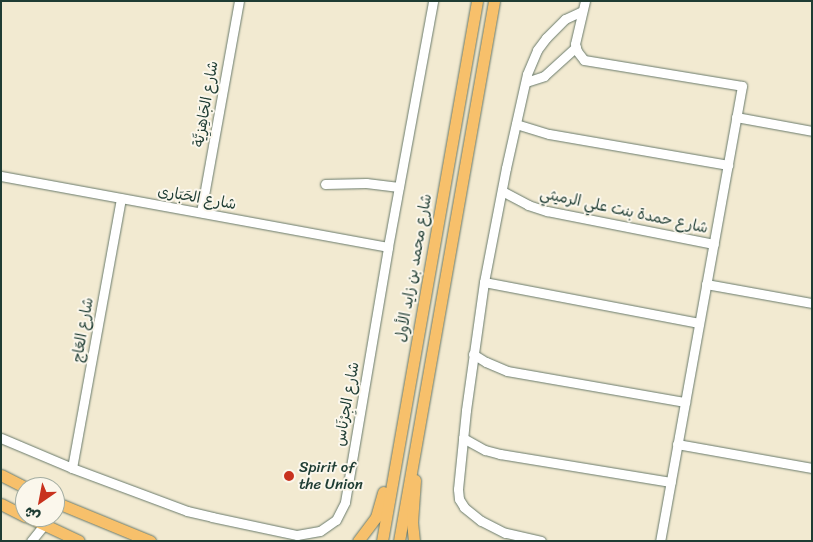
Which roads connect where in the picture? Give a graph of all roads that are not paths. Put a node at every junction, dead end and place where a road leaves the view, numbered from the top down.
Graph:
1 (239, 1) edge
2 (433, 1) edge
3 (477, 1) edge
4 (494, 1) edge
5 (584, 1) edge
6 (582, 12) junction
7 (576, 48) junction
8 (526, 82) junction
9 (736, 117) junction
10 (516, 124) junction
11 (812, 130) edge
12 (728, 165) junction
13 (1, 176) edge
14 (325, 184) dead end
15 (399, 187) junction
16 (502, 191) junction
17 (121, 198) junction
18 (201, 212) junction
19 (714, 244) junction
20 (388, 247) junction
21 (484, 282) junction
22 (706, 284) junction
23 (812, 303) edge
24 (699, 323) junction
25 (473, 354) junction
26 (685, 402) junction
27 (1, 438) edge
28 (463, 438) junction
29 (677, 444) junction
30 (398, 446) junction
31 (414, 450) junction
32 (72, 468) junction
33 (812, 468) edge
34 (1, 475) edge
35 (15, 482) edge
36 (671, 482) junction
37 (1, 504) edge
38 (65, 506) edge
39 (15, 511) edge
40 (42, 527) edge
41 (48, 527) edge
42 (31, 541) edge
43 (79, 541) edge
44 (150, 541) edge
45 (358, 541) edge
46 (382, 541) edge
47 (399, 541) edge
48 (414, 541) edge
49 (541, 541) edge
50 (660, 541) edge

1 - 18 street, شارع الجَاهِزِيَّة
2 - 15 street, شارع الجِرْنَاس
3 - 30 main road, شارع محمد بن زايد الأول
4 - 31 main road, شارع محمد بن زايد الأول
5 - 6 street
6 - 7 street
6 - 8 street
7 - 8 street
7 - 9 street, شارع حمدة بنت علي الرميثي
8 - 10 street
9 - 11 street
9 - 12 street, شارع حمدة بنت علي الرميثي
10 - 12 street
10 - 16 street
12 - 19 street, شارع حمدة بنت علي الرميثي
13 - 17 street, شارع الحَبَارى
14 - 15 street
15 - 20 street, شارع الجِرْنَاس
16 - 19 street, شارع حمدة بنت علي الرميثي
16 - 21 street
17 - 18 street, شارع الحَبَارى
17 - 32 street, شارع العَاج
18 - 20 street, شارع الحَبَارى
19 - 22 street, شارع حمدة بنت علي الرميثي
20 - 32 street, شارع الجِرْنَاس
21 - 24 street
21 - 25 street
22 - 23 street
22 - 24 street, شارع حمدة بنت علي الرميثي
24 - 26 street, شارع حمدة بنت علي الرميثي
25 - 26 street
25 - 28 street
26 - 29 street, شارع حمدة بنت علي الرميثي
27 - 32 street, شارع الجِرْنَاس
28 - 36 street
28 - 49 street
29 - 33 street
29 - 36 street, شارع حمدة بنت علي الرميثي
30 - 45 main road
30 - 46 main road, شارع محمد بن زايد الأول
31 - 47 main road, شارع محمد بن زايد الأول
31 - 48 main road
34 - 35 main road
36 - 50 street, شارع حمدة بنت علي الرميثي
37 - 39 main road
38 - 44 main road
40 - 42 street
41 - 43 main road

